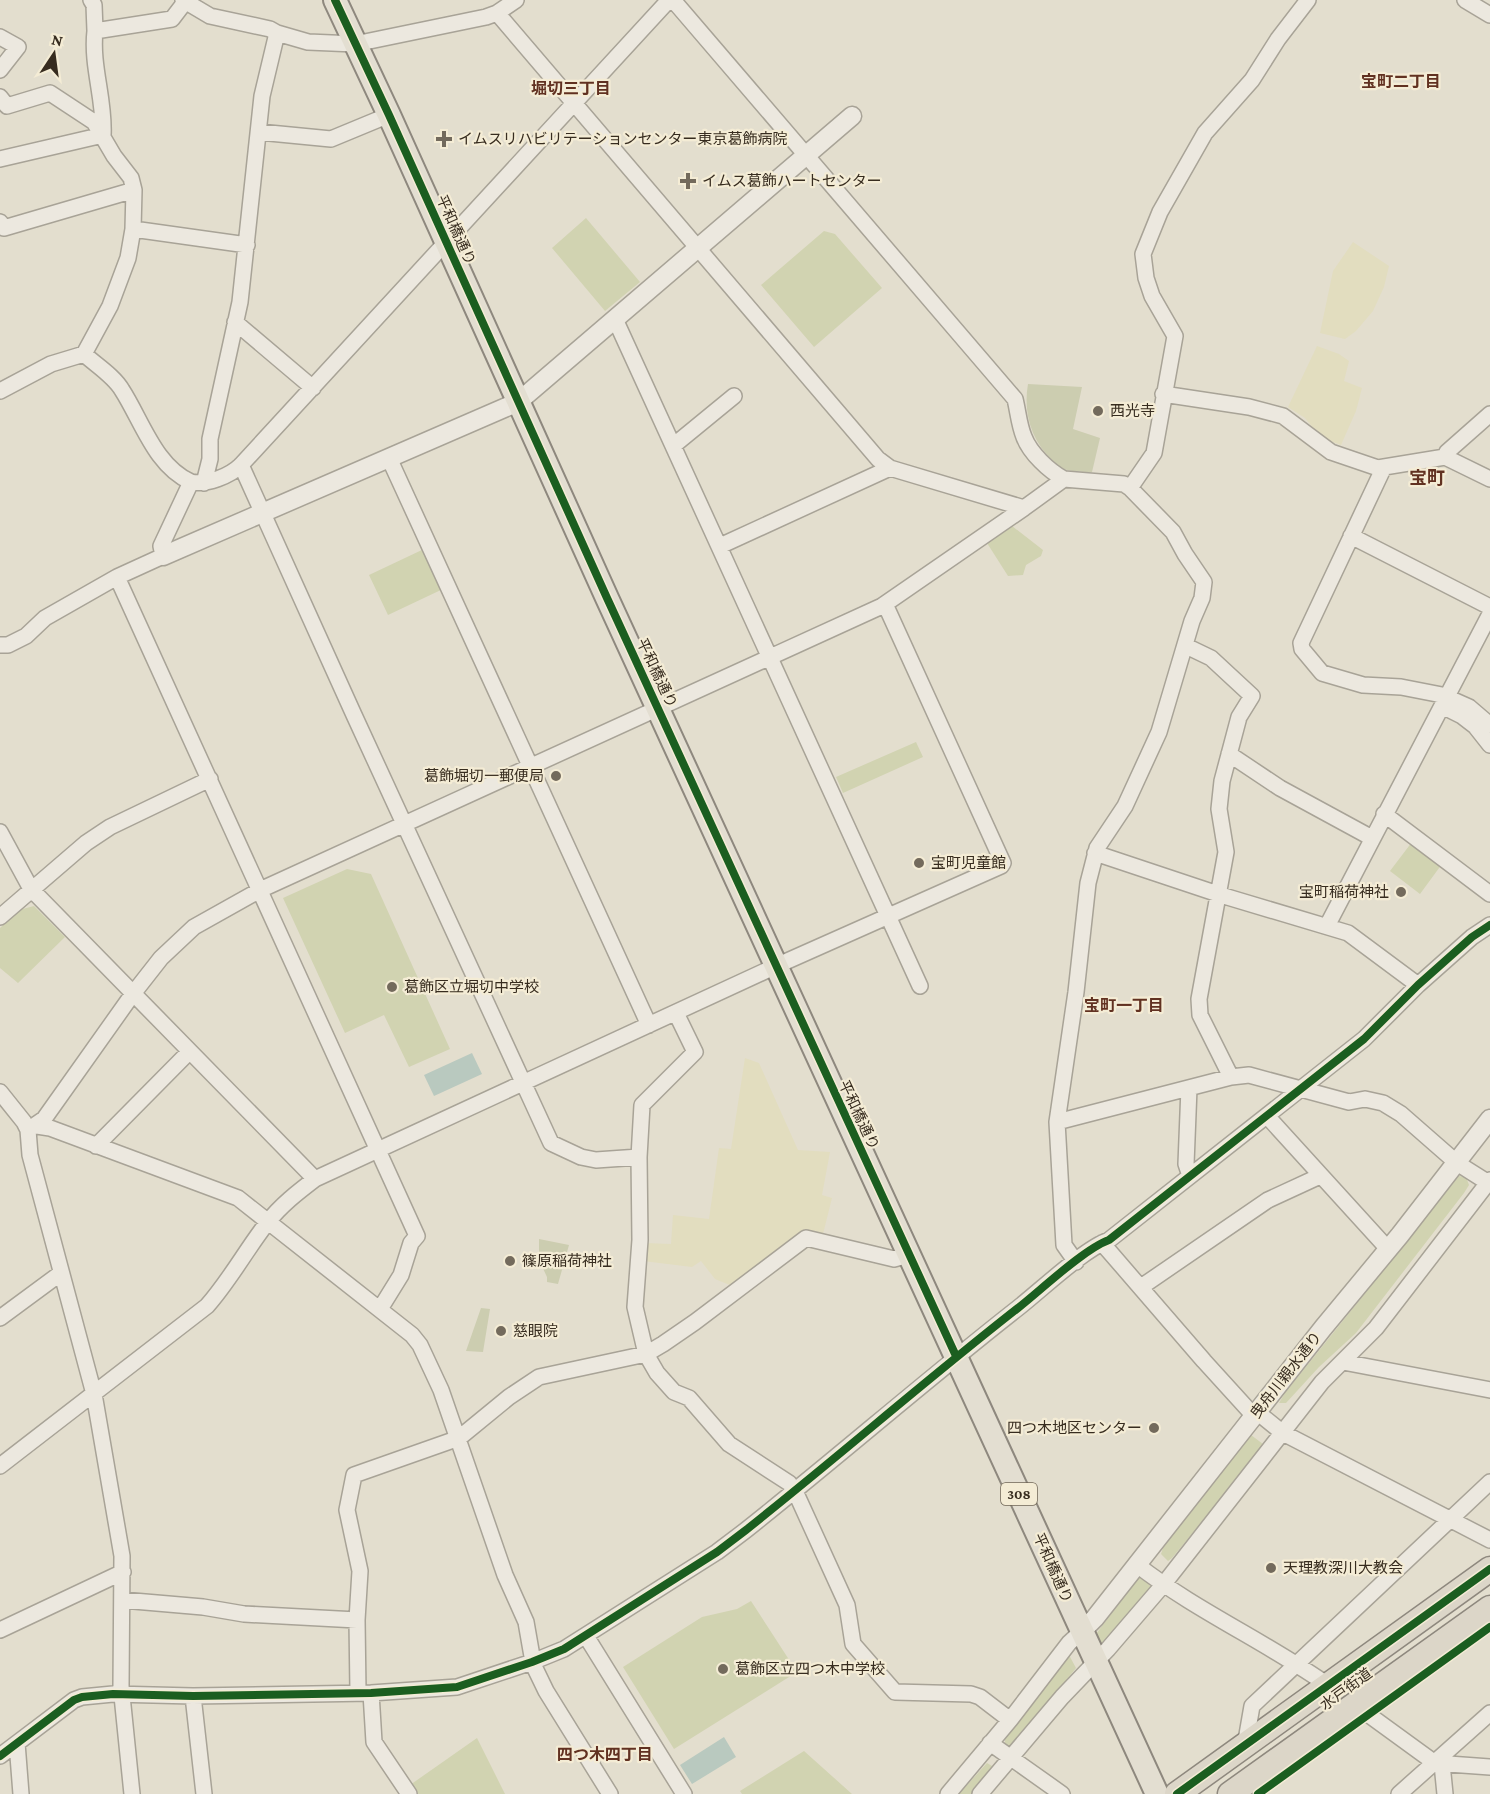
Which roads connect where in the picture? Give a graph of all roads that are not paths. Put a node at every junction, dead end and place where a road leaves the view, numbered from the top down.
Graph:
1 (92, 0) edge
2 (334, 0) edge
3 (516, 0) edge
4 (671, 0) edge
5 (1308, 0) edge
6 (1466, 0) edge
7 (184, 1) edge
8 (497, 13) junction
9 (1490, 15) edge
10 (94, 32) junction
11 (277, 33) junction
12 (0, 37) edge
13 (355, 44) junction
14 (0, 70) edge
15 (0, 97) edge
16 (573, 104) junction
17 (389, 115) junction
18 (852, 116) dead end
19 (259, 132) junction
20 (103, 135) junction
21 (806, 155) junction
22 (0, 159) edge
23 (134, 190) junction
24 (0, 222) edge
25 (133, 229) junction
26 (446, 242) junction
27 (247, 246) junction
28 (698, 248) junction
29 (615, 319) junction
30 (235, 322) junction
31 (84, 354) junction
32 (314, 388) junction
33 (0, 391) edge
34 (1163, 394) junction
35 (734, 396) dead end
36 (518, 402) junction
37 (1490, 414) edge
38 (673, 446) junction
39 (389, 458) junction
40 (1445, 458) junction
41 (241, 465) junction
42 (1384, 467) junction
43 (890, 468) junction
44 (1064, 478) junction
45 (1490, 479) edge
46 (198, 482) junction
47 (1130, 488) junction
48 (1024, 508) junction
49 (262, 514) junction
50 (1351, 536) junction
51 (720, 546) junction
52 (163, 556) junction
53 (117, 577) junction
54 (885, 604) junction
55 (1490, 608) edge
56 (1490, 615) edge
57 (0, 645) edge
58 (1186, 646) junction
59 (770, 658) junction
60 (1444, 702) junction
61 (659, 708) junction
62 (1490, 725) edge
63 (1490, 745) edge
64 (1229, 754) junction
65 (531, 768) junction
66 (210, 779) junction
67 (1384, 814) junction
68 (404, 825) junction
69 (0, 832) edge
70 (1372, 838) junction
71 (1095, 854) junction
72 (31, 889) junction
73 (260, 890) junction
74 (1218, 894) junction
75 (1490, 894) edge
76 (888, 916) junction
77 (0, 917) edge
78 (1490, 925) edge
79 (1327, 926) junction
80 (776, 966) junction
81 (1418, 985) junction
82 (920, 986) dead end
83 (132, 995) junction
84 (676, 1013) junction
85 (650, 1025) junction
86 (189, 1052) junction
87 (1231, 1077) junction
88 (522, 1083) junction
89 (1189, 1088) junction
90 (1299, 1089) junction
91 (0, 1092) edge
92 (1267, 1116) junction
93 (1490, 1119) edge
94 (1057, 1122) junction
95 (32, 1128) junction
96 (96, 1146) junction
97 (379, 1149) junction
98 (639, 1157) junction
99 (1457, 1163) junction
100 (1190, 1176) junction
101 (1320, 1176) junction
102 (315, 1179) junction
103 (1489, 1182) edge
104 (268, 1222) junction
105 (1102, 1243) junction
106 (1388, 1250) junction
107 (909, 1255) junction
108 (1076, 1262) junction
109 (61, 1273) junction
110 (1141, 1287) junction
111 (380, 1309) junction
112 (0, 1318) edge
113 (646, 1354) junction
114 (956, 1356) junction
115 (1343, 1362) junction
116 (1490, 1390) edge
117 (94, 1394) junction
118 (1255, 1414) junction
119 (1283, 1433) junction
120 (459, 1438) junction
121 (0, 1466) edge
122 (1490, 1482) edge
123 (795, 1491) junction
124 (1451, 1520) junction
125 (1490, 1540) edge
126 (1136, 1564) junction
127 (1490, 1569) edge
128 (123, 1572) junction
129 (1163, 1585) junction
130 (1490, 1585) edge
131 (122, 1600) junction
132 (1490, 1608) edge
133 (357, 1620) junction
134 (1490, 1627) edge
135 (0, 1630) edge
136 (1082, 1632) junction
137 (586, 1636) junction
138 (533, 1662) junction
139 (1095, 1662) junction
140 (1298, 1664) junction
141 (1329, 1686) junction
142 (364, 1692) junction
143 (123, 1694) junction
144 (193, 1696) junction
145 (1490, 1713) edge
146 (1369, 1715) junction
147 (1010, 1720) junction
148 (17, 1743) junction
149 (990, 1743) junction
150 (1245, 1746) junction
151 (0, 1756) edge
152 (1011, 1757) junction
153 (1438, 1763) junction
154 (1490, 1767) edge
155 (21, 1794) edge
156 (132, 1794) edge
157 (204, 1794) edge
158 (409, 1794) edge
159 (610, 1794) edge
160 (684, 1794) edge
161 (948, 1794) edge
162 (980, 1794) edge
163 (1062, 1794) edge
164 (1157, 1794) edge
165 (1177, 1794) edge
166 (1203, 1794) edge
167 (1230, 1794) edge
168 (1258, 1794) edge
169 (1399, 1794) edge
170 (1445, 1794) edge

1 - 10 street
2 - 13 main road, 平和橋通り / 308
3 - 8 street
4 - 16 street
4 - 21 street
5 - 34 street
6 - 9 street
7 - 10 street
7 - 11 street
8 - 13 street
8 - 16 street
10 - 20 street
11 - 13 street
11 - 19 street
12 - 14 street
13 - 17 main road, 平和橋通り / 308
15 - 20 street
16 - 26 street
16 - 28 street
17 - 19 street
17 - 26 main road, 平和橋通り / 308
18 - 21 street
19 - 27 street
20 - 22 street
20 - 23 street
21 - 28 street
21 - 44 street
23 - 24 street
23 - 25 street
25 - 27 street
25 - 31 street
26 - 32 street
26 - 36 main road, 平和橋通り / 308
27 - 30 street
28 - 29 street
28 - 43 street
29 - 36 street
29 - 38 street
30 - 32 street
30 - 46 street
31 - 33 street
31 - 46 street
32 - 41 street
34 - 42 street
34 - 47 street
35 - 38 street
36 - 39 street
36 - 61 main road, 平和橋通り / 308
37 - 40 street
38 - 51 street
39 - 49 street
39 - 65 street
40 - 42 street
40 - 45 street
41 - 46 street
41 - 49 street
42 - 50 street
43 - 48 street
43 - 51 street
44 - 47 street
44 - 48 street
46 - 52 street
47 - 58 street
48 - 54 street
49 - 52 street
49 - 68 street
50 - 55 street
50 - 60 street
51 - 59 street
52 - 53 street
53 - 57 street
53 - 66 street
54 - 59 street
54 - 76 street
56 - 60 street
58 - 64 street
58 - 71 street
59 - 61 street
59 - 76 street
60 - 62 street
60 - 63 street
60 - 67 street
61 - 65 street
61 - 80 main road, 平和橋通り / 308
64 - 70 street
64 - 74 street
65 - 68 street
65 - 85 street
66 - 72 street
66 - 73 street
67 - 70 street
67 - 75 street
68 - 73 street
68 - 88 street
69 - 72 street
70 - 79 street
71 - 74 street
71 - 94 street
72 - 77 street
72 - 83 street
73 - 83 street
73 - 97 street
74 - 79 street
74 - 87 street
76 - 80 street
76 - 82 street
78 - 81 street
79 - 81 street
80 - 84 street
80 - 107 main road, 平和橋通り / 308
81 - 90 street
83 - 86 street
83 - 95 street
84 - 85 street
84 - 98 street
85 - 88 street
86 - 96 street
86 - 102 street
87 - 89 street
87 - 90 street
88 - 97 street
88 - 98 street
89 - 94 street
89 - 100 street
90 - 92 street
90 - 99 street
91 - 95 street
92 - 100 street
92 - 101 street
93 - 99 street, 曳舟川親水通り
94 - 108 street
95 - 96 street
95 - 109 street
96 - 104 street
97 - 102 street
97 - 111 street
98 - 113 street
99 - 103 street
99 - 106 street, 曳舟川親水通り
100 - 105 street
101 - 106 street
101 - 110 street
102 - 104 street
103 - 115 street
104 - 111 street
104 - 117 street
105 - 108 street
105 - 110 street
106 - 118 street, 曳舟川親水通り
107 - 113 street
107 - 114 main road, 平和橋通り / 308
108 - 114 street
109 - 112 street
109 - 117 street
110 - 118 street
111 - 120 street
113 - 120 street
113 - 123 street
114 - 123 street
114 - 136 main road, 平和橋通り / 308
115 - 116 street
115 - 119 street
117 - 121 street
117 - 128 street
118 - 119 street
118 - 126 street, 曳舟川親水通り
119 - 124 street
119 - 129 street
120 - 133 street
120 - 138 street
122 - 124 street
123 - 137 street
123 - 147 street
124 - 125 street
124 - 140 street
126 - 129 street
126 - 136 street, 曳舟川親水通り
127 - 141 highway
128 - 131 street
128 - 135 street
129 - 139 street
129 - 140 street
130 - 166 highway, 水戸街道
131 - 133 street
131 - 143 street
132 - 167 highway, 水戸街道
133 - 142 street
134 - 146 highway
136 - 139 main road, 平和橋通り / 308
136 - 147 street
137 - 138 street
137 - 160 street
138 - 142 street
138 - 159 street
139 - 152 street
139 - 164 main road, 平和橋通り / 308
140 - 141 street
140 - 150 street
141 - 150 highway
142 - 144 street
142 - 158 street
143 - 144 street
143 - 148 street
143 - 156 street
144 - 157 street
145 - 153 street
146 - 153 street
146 - 168 highway
147 - 149 street
148 - 151 street
148 - 155 street
149 - 152 street
149 - 161 street
150 - 165 highway
152 - 162 street
152 - 163 street
153 - 154 street
153 - 169 street
153 - 170 street

